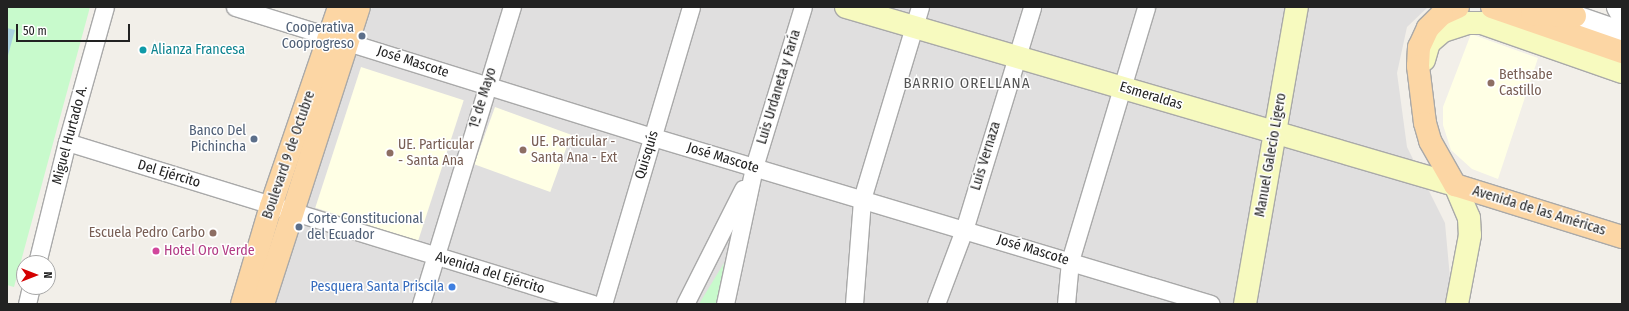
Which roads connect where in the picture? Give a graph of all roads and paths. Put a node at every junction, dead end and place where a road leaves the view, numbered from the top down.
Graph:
1 (105, 7) edge
2 (235, 7) edge
3 (339, 7) edge
4 (359, 7) edge
5 (512, 7) edge
6 (691, 7) edge
7 (803, 7) edge
8 (846, 7) edge
9 (1032, 7) edge
10 (1146, 7) edge
11 (1296, 7) edge
12 (1458, 7) edge
13 (1550, 7) edge
14 (1595, 7) edge
15 (1617, 7) edge
16 (1501, 10) edge
17 (1575, 16) junction
18 (917, 17) edge
19 (1616, 25) edge
20 (339, 39) junction
21 (1622, 52) edge
22 (1017, 57) junction
23 (1622, 72) edge
24 (487, 86) junction
25 (1419, 86) junction
26 (1123, 88) junction
27 (1274, 133) junction
28 (653, 137) junction
29 (67, 142) junction
30 (754, 167) junction
31 (1456, 185) junction
32 (862, 199) junction
33 (272, 206) junction
34 (294, 213) junction
35 (964, 230) junction
36 (1622, 237) edge
37 (39, 255) edge
38 (434, 257) junction
39 (1070, 261) junction
40 (242, 304) edge
41 (264, 304) edge
42 (421, 304) edge
43 (593, 304) edge
44 (603, 304) edge
45 (685, 304) edge
46 (725, 304) edge
47 (854, 304) edge
48 (936, 304) edge
49 (1066, 304) edge
50 (1211, 304) edge
51 (1245, 304) edge
52 (1457, 304) edge

1 - 29 street, Miguel Hurtado A.
2 - 20 street, José Mascote
3 - 20 main road, Boulevard 9 de Octubre
4 - 20 main road, Boulevard 9 de Octubre
5 - 24 street, 1º de Mayo
6 - 28 street, Quisquís
7 - 30 street, Luis Urdaneta y Faría
8 - 18 main road, Esmeraldas
9 - 22 street, Luis Vernaza
10 - 26 street
11 - 27 main road, Manuel Galecio Ligero
12 - 25 main road
13 - 17 street
14 - 19 street
15 - 19 street
16 - 17 main road
16 - 21 main road
17 - 19 street
18 - 22 main road, Esmeraldas
18 - 32 street
20 - 24 street, José Mascote
20 - 33 main road, Boulevard 9 de Octubre
20 - 34 main road, Boulevard 9 de Octubre
22 - 26 main road, Esmeraldas
22 - 35 street, Luis Vernaza
23 - 25 main road
24 - 28 street, José Mascote
24 - 38 street, 1º de Mayo
25 - 31 main road
26 - 27 main road, Esmeraldas
26 - 39 street
27 - 31 main road, Esmeraldas
27 - 51 main road, Manuel Galecio Ligero
28 - 30 street, José Mascote
28 - 44 street, Quisquís
29 - 33 street, Del Ejército
29 - 37 street, Miguel Hurtado A.
30 - 32 street, José Mascote
30 - 45 street, Luis Urdaneta y Faría
30 - 46 street, Luis Urdaneta y Faría
31 - 36 main road, Avenida de las Américas
31 - 52 main road
32 - 35 street, José Mascote
32 - 47 street
33 - 34 street, Avenida del Ejército
33 - 40 main road, Boulevard 9 de Octubre
34 - 38 street, Avenida del Ejército
34 - 41 main road, Boulevard 9 de Octubre
35 - 39 street, José Mascote
35 - 48 street, Luis Vernaza
38 - 42 street, 1º de Mayo
38 - 43 street, Avenida del Ejército
39 - 49 street
39 - 50 street, José Mascote

